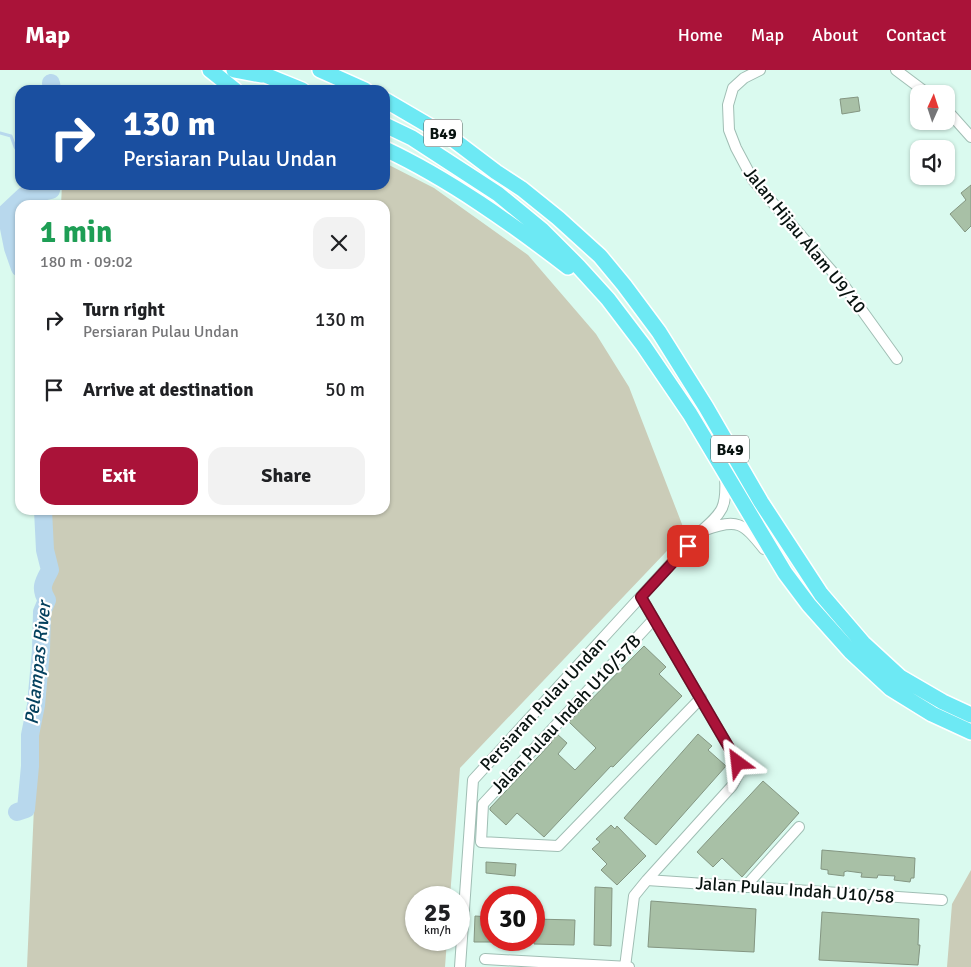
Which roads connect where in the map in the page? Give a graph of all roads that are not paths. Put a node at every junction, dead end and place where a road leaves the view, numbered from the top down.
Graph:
1 (210, 70) edge
2 (234, 70) edge
3 (253, 70) edge
4 (320, 70) edge
5 (760, 70) edge
6 (896, 70) edge
7 (270, 77) junction
8 (229, 85) edge
9 (290, 85) edge
10 (354, 85) edge
11 (916, 85) edge
12 (390, 103) edge
13 (955, 119) edge
14 (390, 128) edge
15 (971, 137) edge
16 (391, 151) edge
17 (608, 299) junction
18 (897, 358) dead end
19 (725, 472) junction
20 (699, 533) junction
21 (785, 573) junction
22 (641, 597) junction
23 (654, 619) junction
24 (701, 698) junction
25 (971, 715) edge
26 (971, 732) edge
27 (799, 827) dead end
28 (647, 880) junction
29 (745, 887) junction
30 (942, 900) dead end
31 (485, 960) dead end
32 (460, 967) edge
33 (625, 967) edge
34 (629, 967) edge

1 - 8 main road
2 - 7 main road
3 - 7 main road
4 - 10 main road
5 - 18 street, Jalan Hijau Alam U9/10
6 - 11 street
7 - 9 main road
12 - 25 main road, B49
13 - 15 street
14 - 17 main road, B49
16 - 17 main road
17 - 19 main road, B49
19 - 20 street, Persiaran Pulau Undan
19 - 21 main road, B49
20 - 21 street
20 - 22 street, Persiaran Pulau Undan
21 - 26 main road, B49
22 - 23 street
22 - 32 street, Persiaran Pulau Undan
23 - 24 street
23 - 24 street, Jalan Pulau Indah U10/57B
24 - 28 street
27 - 29 street
28 - 29 street, Jalan Pulau Indah U10/58
28 - 33 street
29 - 30 street, Jalan Pulau Indah U10/58
31 - 33 street
33 - 34 street

